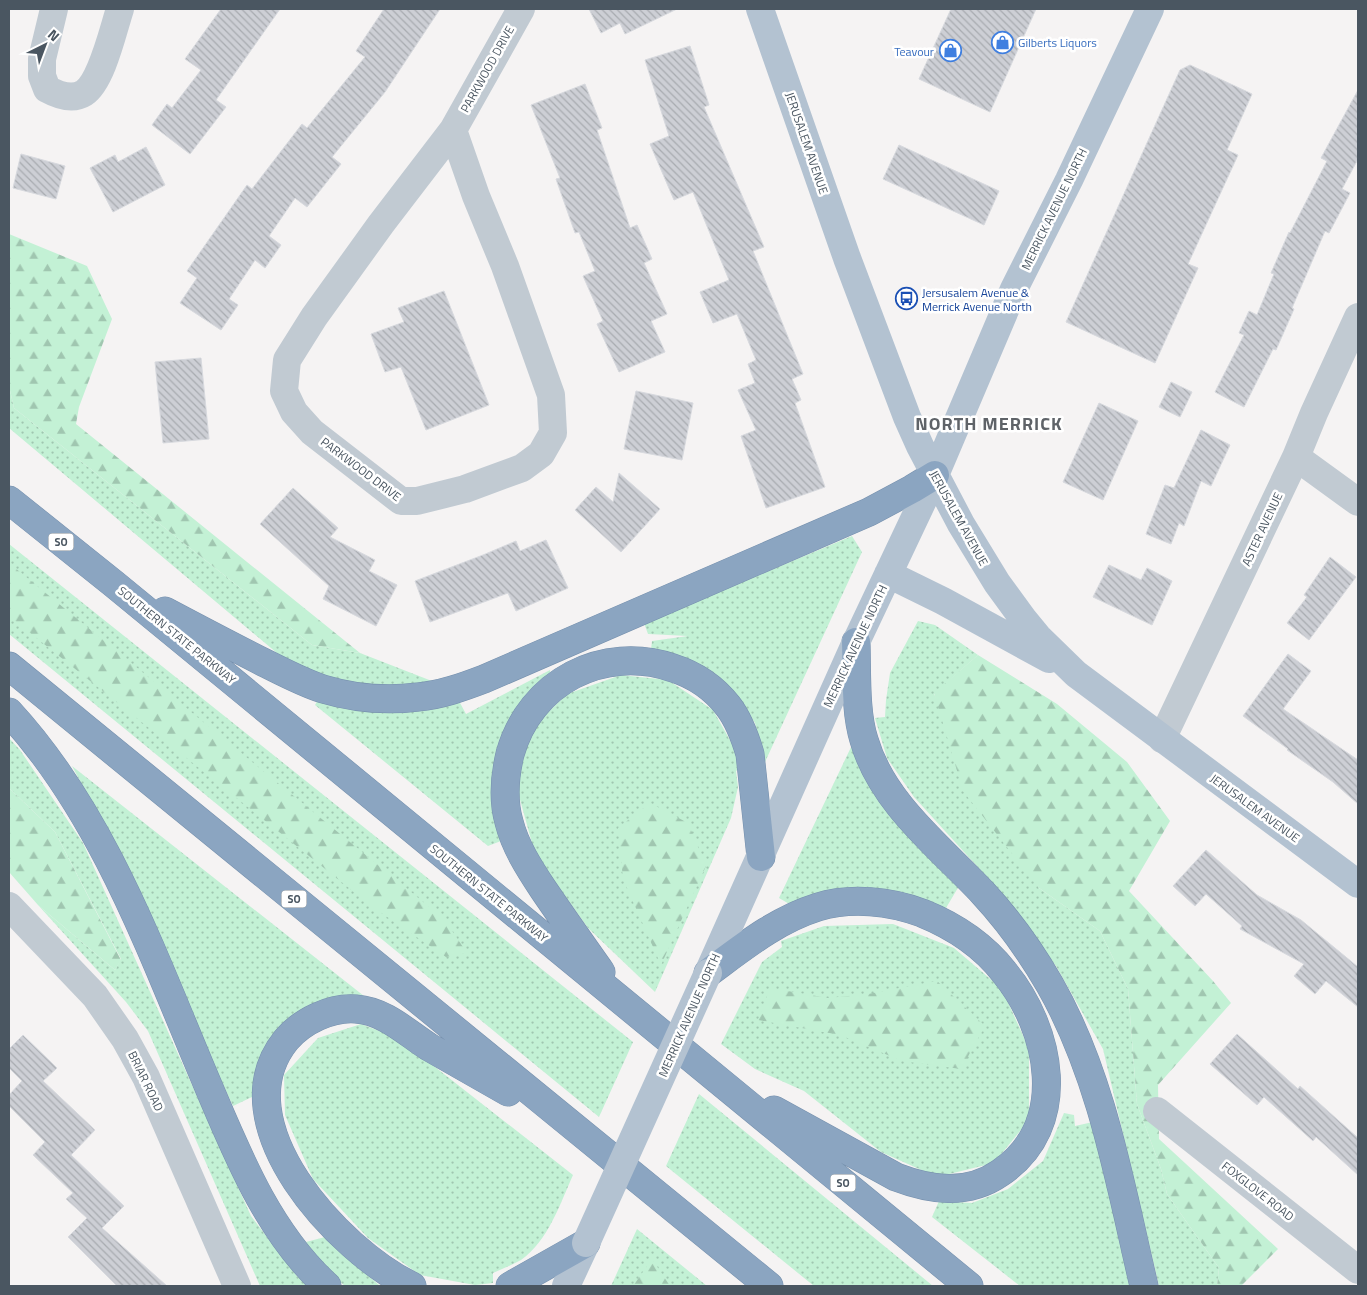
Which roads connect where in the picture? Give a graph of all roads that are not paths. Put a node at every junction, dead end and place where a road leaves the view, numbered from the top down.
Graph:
1 (54, 9) edge
2 (120, 9) edge
3 (520, 9) edge
4 (760, 9) edge
5 (1150, 9) edge
6 (453, 130) junction
7 (1358, 317) edge
8 (1296, 457) junction
9 (935, 475) junction
10 (9, 500) edge
11 (1358, 502) edge
12 (888, 574) junction
13 (114, 584) junction
14 (856, 642) junction
15 (9, 666) edge
16 (1076, 674) junction
17 (9, 712) edge
18 (1162, 739) junction
19 (761, 857) junction
20 (1358, 884) edge
21 (9, 906) edge
22 (708, 973) junction
23 (624, 1004) junction
24 (718, 1079) junction
25 (1157, 1111) dead end
26 (579, 1132) junction
27 (668, 1204) junction
28 (586, 1243) junction
29 (1358, 1270) edge
30 (237, 1286) edge
31 (327, 1286) edge
32 (412, 1286) edge
33 (510, 1286) edge
34 (566, 1286) edge
35 (738, 1286) edge
36 (769, 1286) edge
37 (969, 1286) edge
38 (1144, 1286) edge

1 - 2 street
3 - 6 street, PARKWOOD DRIVE
4 - 9 main road, JERUSALEM AVENUE
5 - 9 main road, MERRICK AVENUE NORTH
6 - 6 street, PARKWOOD DRIVE
7 - 8 street, ASTER AVENUE
8 - 11 street
8 - 18 street, ASTER AVENUE
9 - 12 main road, MERRICK AVENUE NORTH
9 - 13 highway
9 - 16 main road, JERUSALEM AVENUE
10 - 13 highway, SOUTHERN STATE PARKWAY / SO
12 - 14 main road, MERRICK AVENUE NORTH
12 - 16 main road
13 - 23 highway, SOUTHERN STATE PARKWAY / SO
14 - 19 main road, MERRICK AVENUE NORTH
14 - 38 highway
15 - 26 highway, SO
16 - 18 main road, JERUSALEM AVENUE
17 - 31 highway
18 - 20 main road, JERUSALEM AVENUE
19 - 22 main road, MERRICK AVENUE NORTH
19 - 23 highway
21 - 30 street, BRIAR ROAD
22 - 24 highway
22 - 28 main road, MERRICK AVENUE NORTH, bridge
23 - 24 highway, SOUTHERN STATE PARKWAY / SO
24 - 37 highway, SOUTHERN STATE PARKWAY / SO
25 - 29 street, FOXGLOVE ROAD
26 - 27 highway, SO
26 - 32 highway
27 - 35 highway
27 - 36 highway, SO
28 - 33 highway
28 - 34 main road, MERRICK AVENUE NORTH

